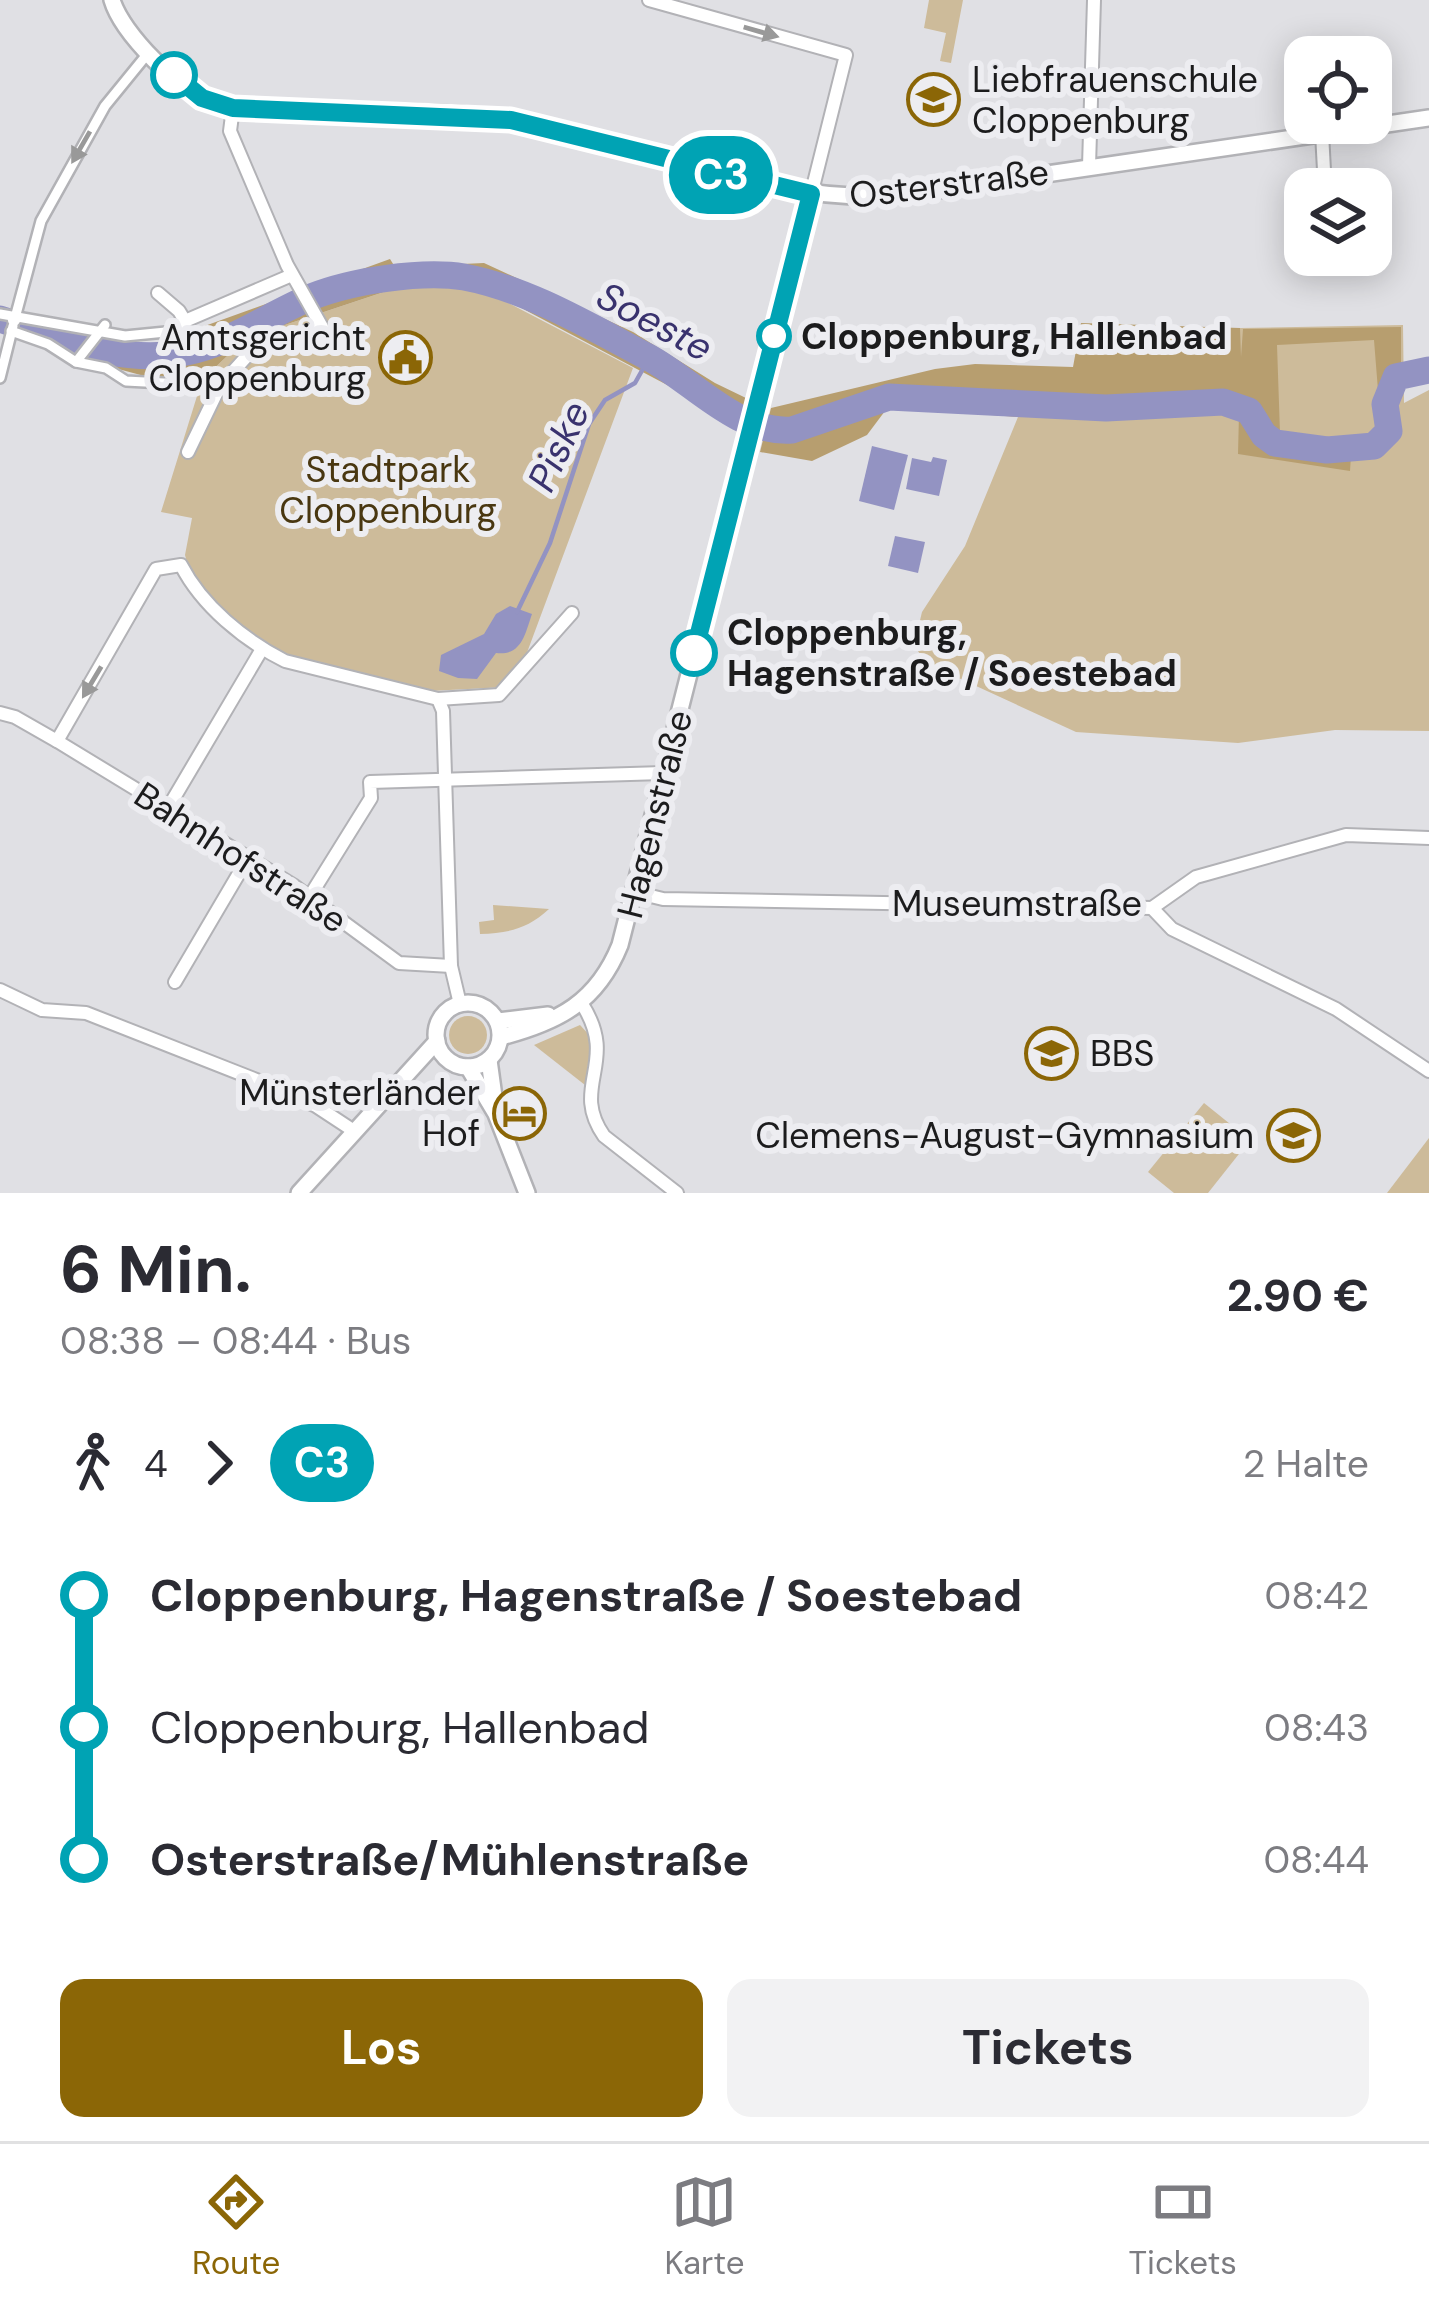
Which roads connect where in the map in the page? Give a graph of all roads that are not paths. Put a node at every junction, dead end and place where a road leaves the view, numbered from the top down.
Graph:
1 (649, 0) edge
2 (1094, 0) edge
3 (114, 7) edge
4 (149, 52) junction
5 (233, 108) junction
6 (1429, 118) edge
7 (1392, 123) edge
8 (1284, 138) edge
9 (1089, 166) junction
10 (811, 194) junction
11 (295, 279) junction
12 (158, 293) dead end
13 (185, 321) junction
14 (10, 323) edge
15 (99, 333) junction
16 (78, 360) junction
17 (0, 378) edge
18 (220, 386) junction
19 (188, 452) dead end
20 (572, 613) dead end
21 (262, 649) junction
22 (438, 700) junction
23 (0, 713) edge
24 (57, 741) junction
25 (663, 773) junction
26 (446, 780) junction
27 (168, 808) junction
28 (1429, 838) edge
29 (248, 858) junction
30 (634, 892) junction
31 (310, 896) junction
32 (1152, 908) junction
33 (451, 966) junction
34 (175, 982) dead end
35 (0, 990) edge
36 (460, 1004) junction
37 (581, 1004) junction
38 (500, 1029) junction
39 (440, 1048) junction
40 (489, 1060) junction
41 (468, 1067) junction
42 (1429, 1071) edge
43 (496, 1114) junction
44 (354, 1132) junction
45 (299, 1193) edge
46 (527, 1193) edge
47 (677, 1193) edge

1 -> 10 street
2 - 9 street
3 - 4 street, Osterstraße
4 - 5 street, Osterstraße
4 -> 14 street
5 - 10 street, Osterstraße
5 - 11 street
6 - 7 street, Osterstraße
8 - 9 street, Osterstraße
9 - 10 street, Osterstraße
10 - 25 street, Hagenstraße
11 - 13 street
11 - 18 street
12 - 13 street
13 - 15 street
14 - 15 street
14 - 16 street
14 - 17 street
15 - 16 street
16 - 18 street
18 - 19 street
20 - 22 street
21 - 22 street
21 -> 24 street
21 - 27 street
22 - 26 street
23 - 24 street, Bahnhofstraße
24 - 27 street, Bahnhofstraße
25 - 26 street
25 - 30 street, Hagenstraße
26 - 31 street
26 - 33 street
27 - 29 street, Bahnhofstraße
28 - 32 street, Museumstraße
29 - 31 street, Bahnhofstraße
29 - 34 street
30 - 32 street, Museumstraße
30 - 37 street, Hagenstraße
31 - 33 street, Bahnhofstraße
32 - 42 street
33 - 36 street
35 - 44 street
36 - 38 street
36 - 39 street
37 - 38 street, Hagenstraße
37 - 47 street
38 - 40 street
39 - 41 street
39 - 44 street
40 - 41 street
40 - 43 street
41 - 43 street
43 - 46 street
44 - 45 street

